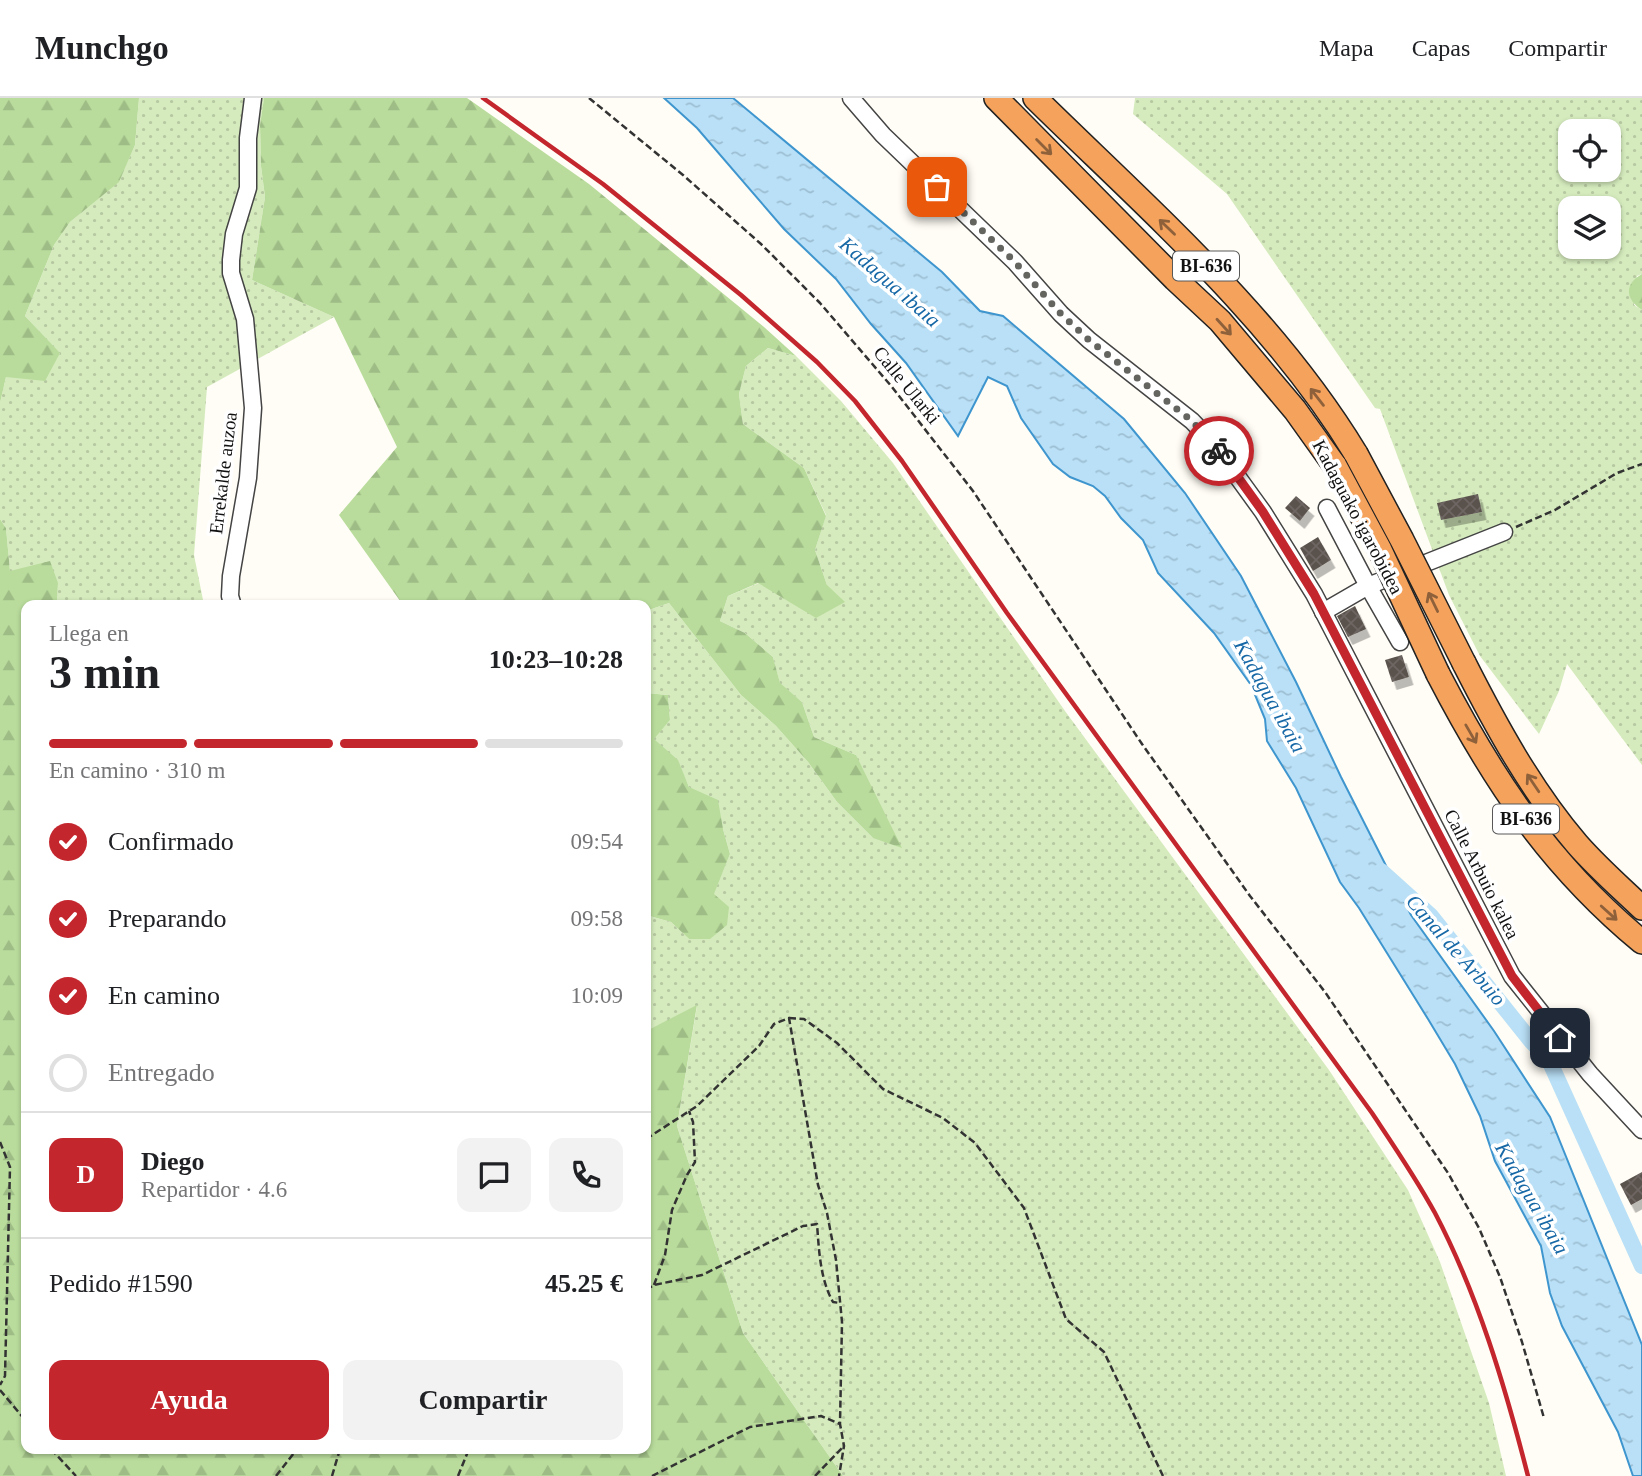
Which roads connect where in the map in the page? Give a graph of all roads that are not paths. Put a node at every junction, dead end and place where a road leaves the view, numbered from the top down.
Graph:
1 (253, 98) edge
2 (851, 98) edge
3 (996, 98) edge
4 (1035, 98) edge
5 (1327, 508) dead end
6 (1504, 532) road end
7 (1368, 586) junction
8 (231, 600) edge
9 (1323, 612) junction
10 (1401, 642) dead end
11 (1642, 908) edge
12 (1642, 942) edge
13 (1642, 1130) edge

1 - 8 street, Errekalde auzoa
2 - 9 street, Calle Arbuio kalea
3 -> 12 highway, Kadaguako igarobidea / BI-636, bridge
11 -> 4 highway, Kadaguako igarobidea / BI-636, bridge
5 - 7 street
6 - 7 street
7 - 9 street
7 - 10 street
9 - 13 street, Calle Arbuio kalea

